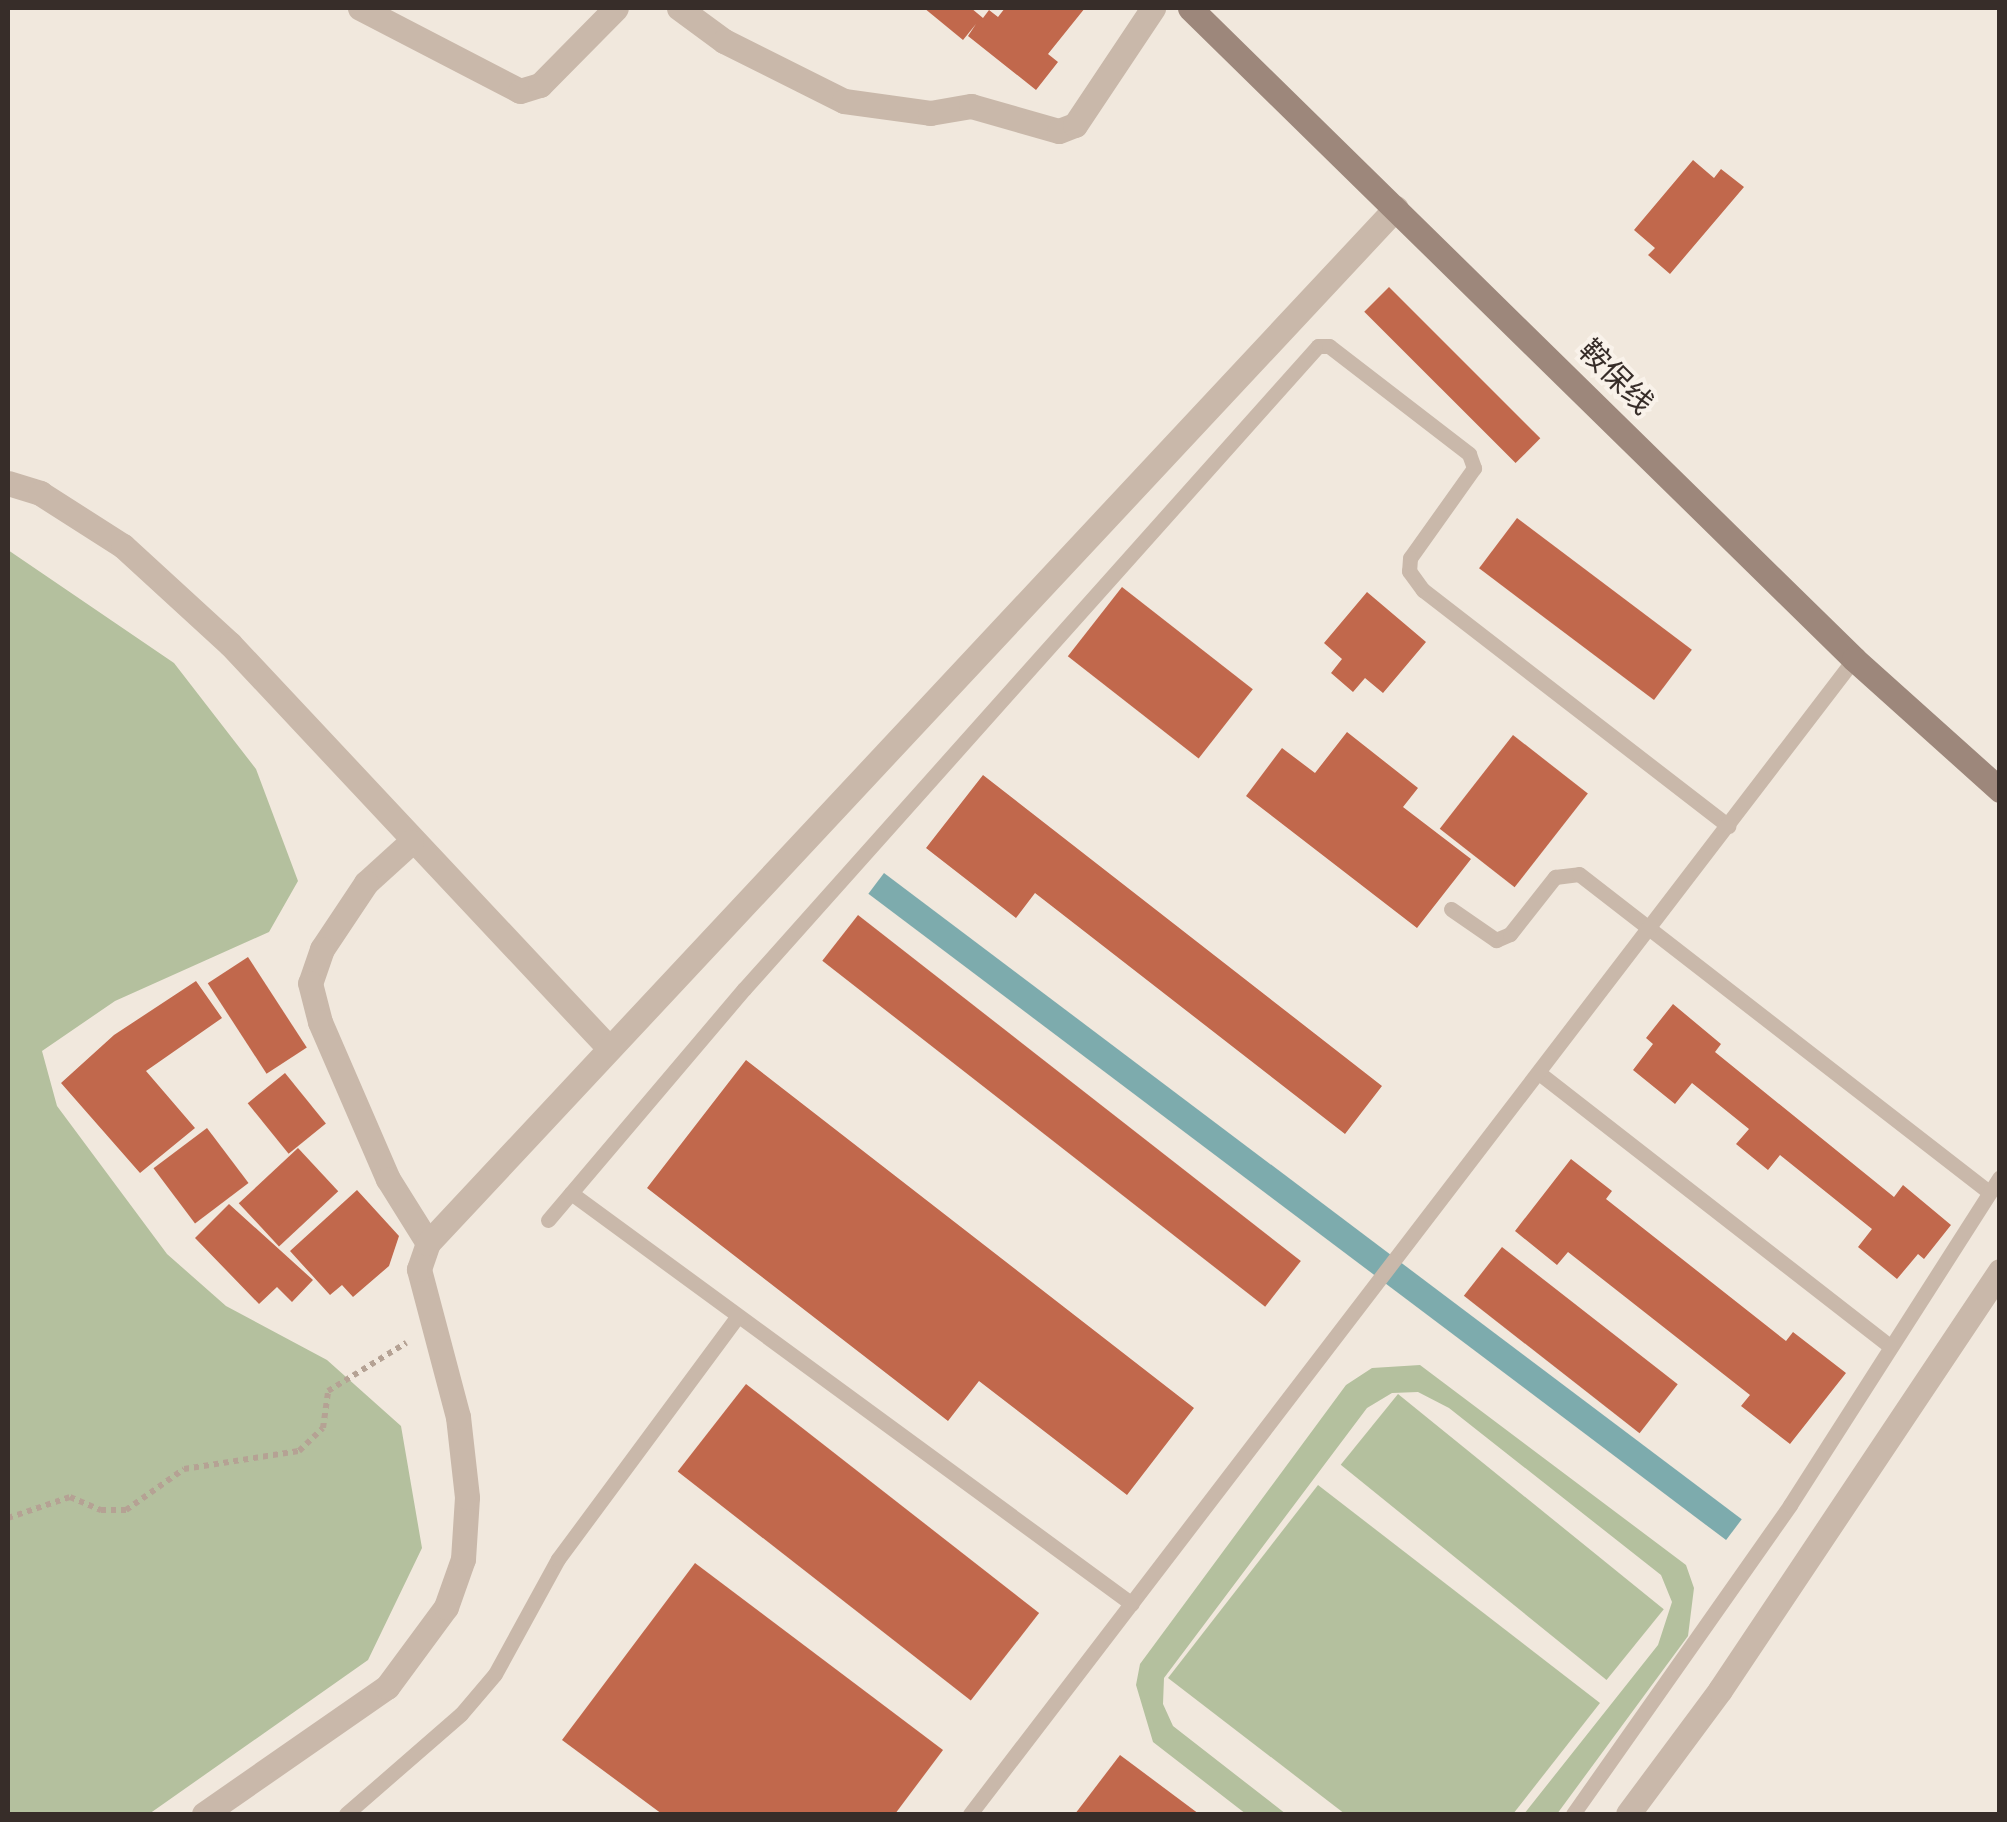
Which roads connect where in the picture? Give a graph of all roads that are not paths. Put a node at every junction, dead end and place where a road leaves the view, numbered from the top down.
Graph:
1 (360, 8) edge
2 (616, 8) edge
3 (679, 8) edge
4 (1153, 8) edge
5 (1190, 8) edge
6 (1396, 208) junction
7 (8, 483) edge
8 (1854, 659) junction
9 (2000, 790) edge
10 (1728, 826) junction
11 (411, 842) junction
12 (1451, 909) dead end
13 (1650, 928) junction
14 (608, 1048) junction
15 (1540, 1072) junction
16 (2000, 1177) edge
17 (1989, 1192) junction
18 (570, 1194) junction
19 (548, 1220) dead end
20 (428, 1243) junction
21 (2000, 1271) edge
22 (738, 1316) junction
23 (1890, 1345) junction
24 (1132, 1604) junction
25 (204, 1814) edge
26 (346, 1814) edge
27 (970, 1814) edge
28 (1573, 1814) edge
29 (1628, 1814) edge

1 - 2 street
3 - 4 street
5 - 6 main road, 鞍保线
6 - 8 main road, 鞍保线
6 - 14 street
7 - 11 street
8 - 9 main road, 鞍保线
8 - 10 lane
10 - 13 lane
10 - 18 lane
11 - 14 street
11 - 20 street
12 - 13 lane
13 - 15 lane
13 - 17 lane
14 - 20 street
15 - 23 lane
15 - 24 lane
16 - 17 lane
17 - 23 lane
18 - 19 lane
18 - 22 lane
20 - 25 street
21 - 29 street
22 - 24 lane
22 - 26 lane
23 - 28 lane
24 - 27 lane

